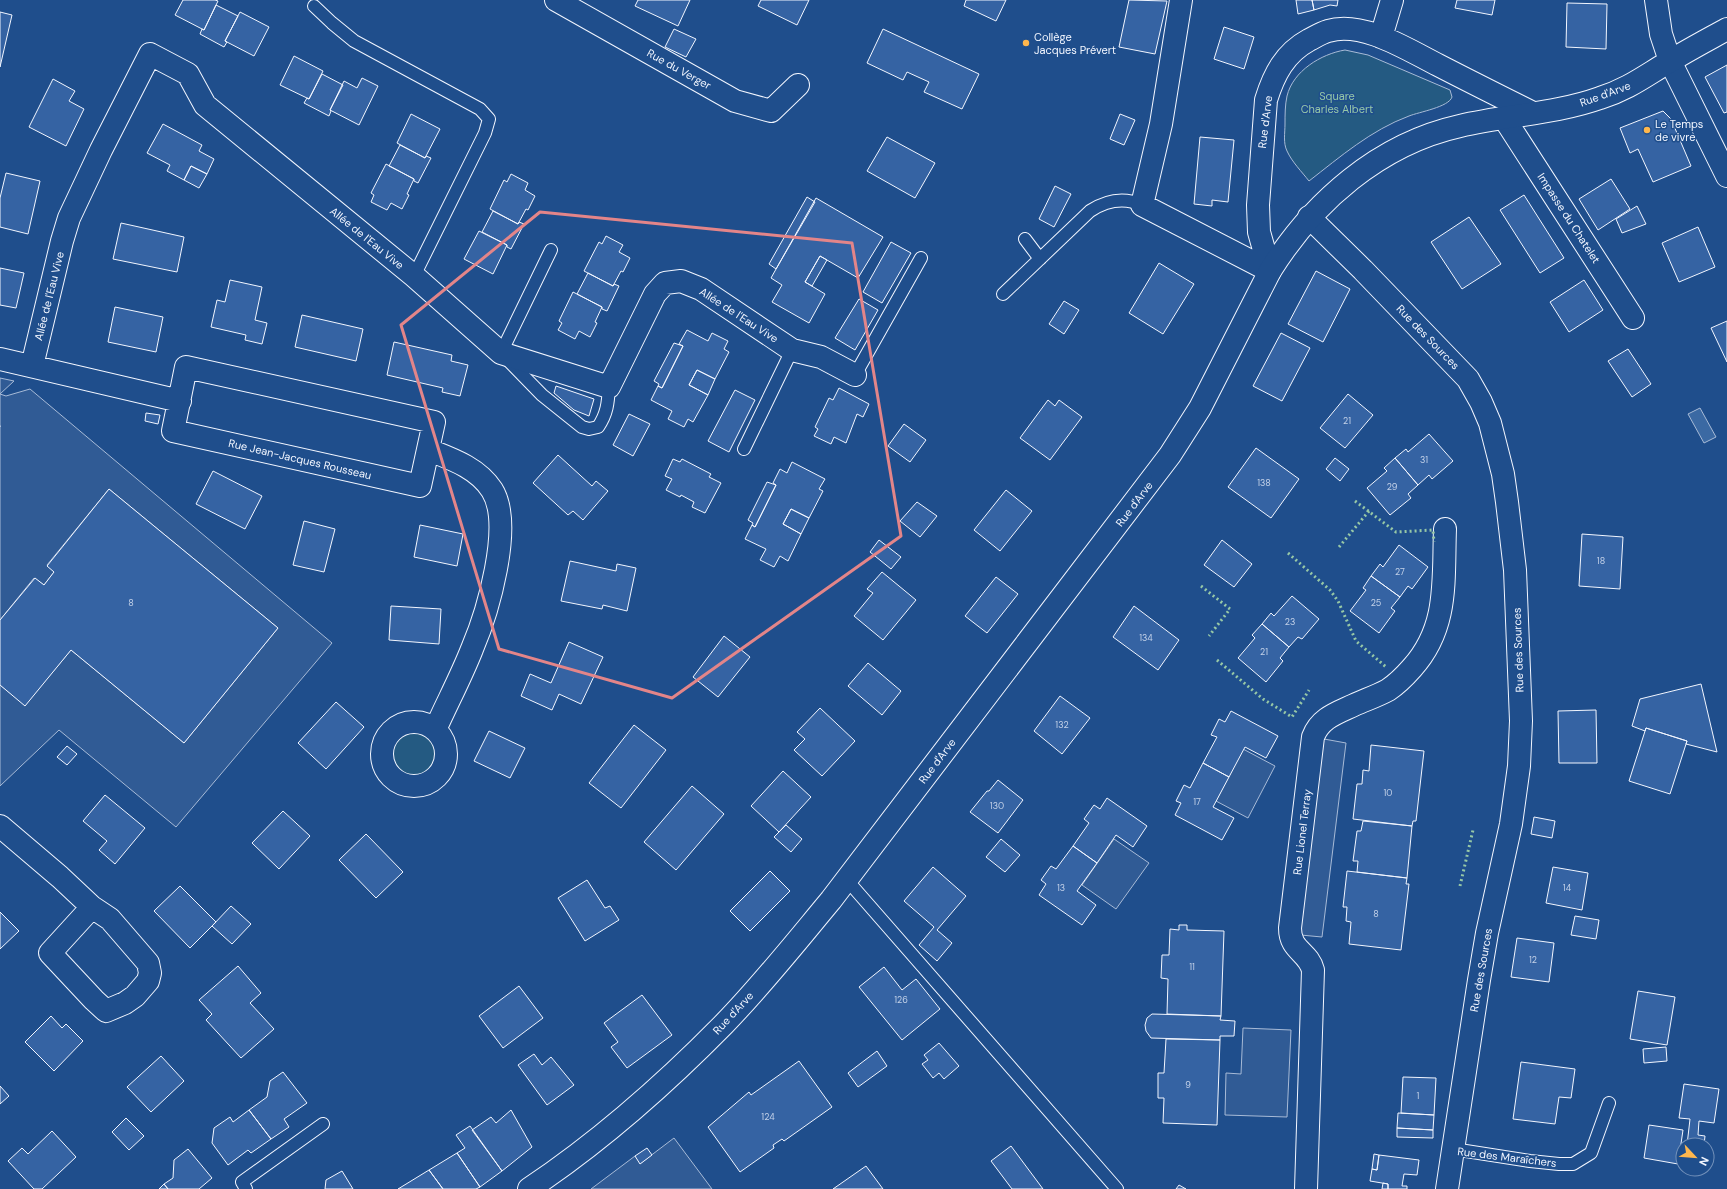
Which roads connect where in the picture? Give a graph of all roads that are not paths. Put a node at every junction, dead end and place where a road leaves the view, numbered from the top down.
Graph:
1 (556, 0) edge
2 (1181, 0) edge
3 (1392, 0) edge
4 (1656, 0) edge
5 (314, 6) dead end
6 (1727, 29) edge
7 (1381, 37) junction
8 (1670, 60) junction
9 (798, 85) dead end
10 (1533, 113) junction
11 (1504, 118) junction
12 (1727, 176) edge
13 (1142, 205) junction
14 (1310, 217) junction
15 (1025, 239) dead end
16 (551, 250) dead end
17 (921, 258) dead end
18 (1040, 259) junction
19 (1270, 271) junction
20 (414, 276) junction
21 (1003, 294) dead end
22 (1634, 318) dead end
23 (792, 350) junction
24 (501, 353) junction
25 (0, 359) edge
26 (32, 366) junction
27 (855, 375) joint
28 (609, 387) junction
29 (180, 401) junction
30 (744, 449) dead end
31 (429, 450) junction
32 (1445, 529) dead end
33 (435, 730) dead end
34 (0, 826) edge
35 (847, 880) junction
36 (92, 907) junction
37 (1609, 1103) dead end
38 (323, 1124) dead end
39 (1453, 1149) junction
40 (241, 1187) edge
41 (529, 1189) edge
42 (1117, 1189) edge
43 (1306, 1189) edge
44 (1447, 1189) edge

1 - 9 street, Rue du Verger
2 - 13 street
3 - 7 street
4 - 8 street
5 - 20 lane
6 - 8 street, Rue d'Arve
7 - 10 street, Rue d'Arve
7 - 19 street, Rue d'Arve
8 - 10 street, Rue d'Arve
8 - 12 street
10 - 11 street, Rue d'Arve
11 - 14 street, Rue d'Arve
11 - 22 street, Impasse du Chatelet
13 - 18 lane
13 - 19 street
14 - 19 street, Rue d'Arve
14 - 39 street, Rue des Sources
15 - 18 lane
16 - 24 lane
17 - 27 lane
18 - 21 lane
19 - 35 street, Rue d'Arve
20 - 24 street, Allée de l'Eau Vive
20 - 26 street, Allée de l'Eau Vive
23 - 27 street, Allée de l'Eau Vive
23 - 28 street, Allée de l'Eau Vive
23 - 30 lane
24 - 28 street, Allée de l'Eau Vive
24 - 28 lane
25 - 26 street
26 - 29 street
29 - 31 street, Rue Jean-Jacques Rousseau
29 - 31 street, Rue Jean-Jacques Rousseau
31 - 33 street
32 - 43 street, Rue Lionel Terray
34 - 36 street
35 - 41 street, Rue d'Arve
35 - 42 lane
36 - 36 street
37 - 39 lane, Rue des Maraîchers
38 - 40 lane
39 - 44 street, Rue des Maraîchers

